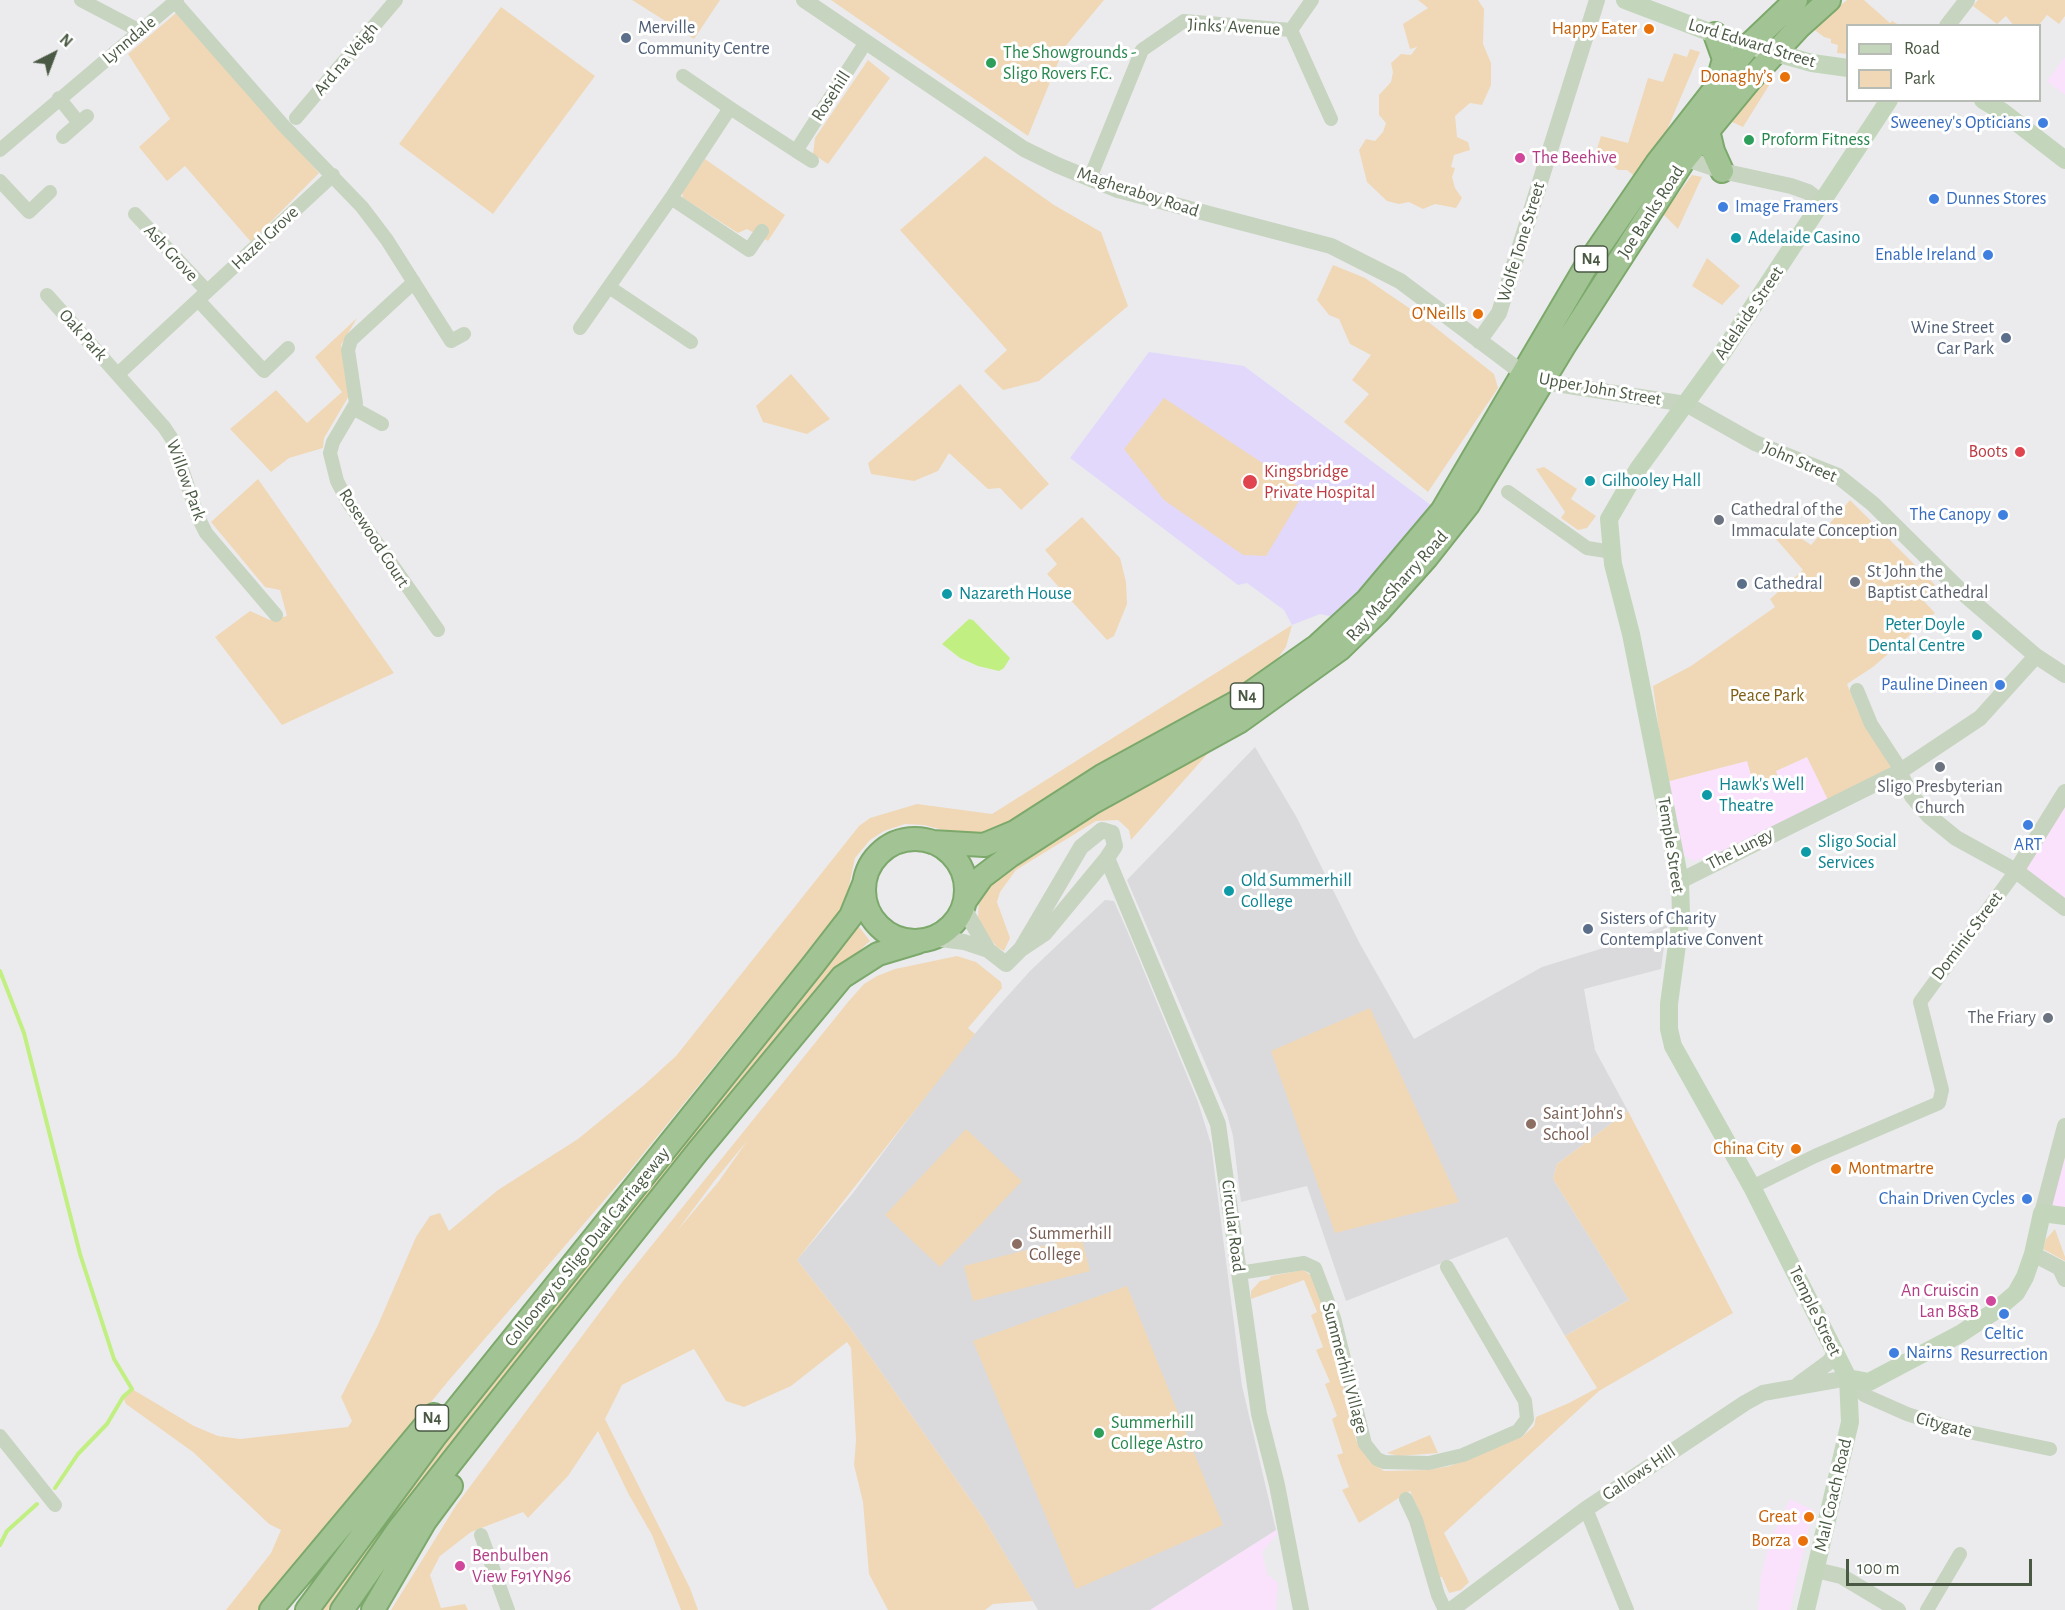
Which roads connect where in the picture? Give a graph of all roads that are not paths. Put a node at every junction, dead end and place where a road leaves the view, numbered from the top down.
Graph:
1 (81, 0) edge
2 (396, 0) edge
3 (804, 0) edge
4 (1312, 0) edge
5 (1597, 0) edge
6 (1625, 0) edge
7 (1796, 0) edge
8 (1829, 0) edge
9 (1967, 0) edge
10 (176, 1) edge
11 (1949, 24) edge
12 (1291, 30) junction
13 (140, 31) junction
14 (1715, 34) junction
15 (866, 42) junction
16 (1750, 44) junction
17 (1775, 54) junction
18 (1846, 68) edge
19 (683, 76) dead end
20 (1718, 83) junction
21 (59, 98) junction
22 (1888, 102) edge
23 (1986, 102) edge
24 (730, 108) junction
25 (296, 118) dead end
26 (1330, 119) dead end
27 (1708, 130) junction
28 (63, 137) dead end
29 (0, 150) edge
30 (796, 151) junction
31 (1675, 155) junction
32 (2065, 160) edge
33 (812, 161) dead end
34 (1722, 171) junction
35 (333, 175) junction
36 (1090, 178) junction
37 (0, 181) edge
38 (50, 192) dead end
39 (671, 198) junction
40 (1822, 203) junction
41 (135, 214) dead end
42 (762, 231) dead end
43 (414, 282) junction
44 (609, 287) junction
45 (47, 295) dead end
46 (203, 296) junction
47 (580, 328) dead end
48 (464, 334) dead end
49 (691, 342) dead end
50 (1483, 345) junction
51 (288, 348) dead end
52 (118, 374) junction
53 (1533, 378) junction
54 (1686, 405) junction
55 (353, 408) junction
56 (382, 424) dead end
57 (1508, 492) dead end
58 (1612, 552) junction
59 (276, 615) dead end
60 (438, 630) dead end
61 (2036, 656) junction
62 (2065, 675) edge
63 (1857, 690) dead end
64 (1900, 771) junction
65 (2065, 792) edge
66 (932, 842) junction
67 (1107, 858) junction
68 (2016, 871) junction
69 (1680, 880) junction
70 (864, 884) junction
71 (964, 904) junction
72 (2065, 908) edge
73 (926, 940) junction
74 (1021, 949) junction
75 (988, 950) junction
76 (2065, 1126) edge
77 (1752, 1187) junction
78 (2042, 1213) junction
79 (2065, 1216) edge
80 (600, 1232) junction
81 (632, 1234) junction
82 (2033, 1254) junction
83 (1447, 1267) dead end
84 (1239, 1273) junction
85 (2065, 1279) edge
86 (1836, 1353) junction
87 (1848, 1378) junction
88 (1798, 1385) junction
89 (0, 1436) edge
90 (2050, 1449) dead end
91 (1406, 1499) dead end
92 (56, 1505) dead end
93 (1586, 1509) junction
94 (481, 1535) dead end
95 (1960, 1554) dead end
96 (1816, 1570) junction
97 (271, 1610) edge
98 (308, 1610) edge
99 (342, 1610) edge
100 (373, 1610) edge
101 (508, 1610) edge
102 (1301, 1610) edge
103 (1445, 1610) edge
104 (1451, 1610) edge
105 (1627, 1610) edge
106 (1806, 1610) edge
107 (1898, 1610) edge
108 (1927, 1610) edge

1 - 13 street
2 - 25 street, Ard na Veigh
3 - 15 street, Magheraboy Road
4 - 12 street, Jinks' Avenue
5 - 50 street, Wolfe Tone Street
6 - 14 main road, Lord Edward Street
7 - 16 highway, N4
8 - 17 highway, N4
9 - 11 street
10 - 13 street, Lynndale
10 - 35 street
12 - 26 street, Jinks' Avenue
12 - 36 street, Jinks' Avenue
13 - 21 street, Lynndale
14 - 16 main road, Lord Edward Street
14 - 20 highway, N4
15 - 30 street, Rosehill
15 - 36 street, Magheraboy Road
16 - 17 main road, Lord Edward Street
16 - 20 highway, Joe Banks Road / N4
17 - 18 main road, Lord Edward Street
17 - 27 highway, Joe Banks Road / N4
19 - 24 street
20 - 31 highway, Joe Banks Road / N4
21 - 28 street
21 - 29 street, Lynndale
22 - 40 main road, Adelaide Street
23 - 32 main road
24 - 30 street
24 - 39 street
27 - 31 highway, Joe Banks Road / N4
27 - 34 highway
30 - 33 street
31 - 34 street
31 - 53 highway, Joe Banks Road / N4
34 - 40 street
35 - 43 street
35 - 46 street, Hazel Grove
36 - 50 street, Magheraboy Road
37 - 38 street
39 - 42 street
39 - 44 street
40 - 54 main road, Adelaide Street
41 - 46 street, Ash Grove
43 - 48 street
43 - 55 street
44 - 47 street
44 - 49 street
45 - 52 street, Oak Park
46 - 51 street
46 - 52 street, Hazel Grove
50 - 53 street, Upper John Street
52 - 59 street, Willow Park
53 - 54 street, Upper John Street
53 - 66 highway, Ray MacSharry Road / N4
53 - 71 highway, Ray MacSharry Road / N4
54 - 58 main road, Temple Street
54 - 61 street, John Street
55 - 56 street
55 - 60 street, Rosewood Court
57 - 58 street
58 - 69 main road, Temple Street
61 - 62 street, John Street
61 - 64 street, The Lungy
63 - 64 street
64 - 68 street
64 - 69 street, The Lungy
65 - 68 street
66 - 70 highway, N4
66 - 71 highway
67 - 74 street
67 - 74 street
67 - 84 street, Circular Road
68 - 72 street
68 - 77 street, Dominic Street
69 - 77 main road, Temple Street
70 - 73 highway
70 - 80 highway, Collooney to Sligo Dual Carriageway / N4
71 - 73 highway, N4
71 - 75 street
73 - 75 street
73 - 81 highway, Collooney to Sligo Dual Carriageway / N4
74 - 75 street
76 - 78 street
77 - 86 main road, Temple Street
78 - 79 main road
78 - 82 main road
80 - 97 highway, N4
80 - 98 highway, Collooney to Sligo Dual Carriageway / N4
81 - 99 highway, Collooney to Sligo Dual Carriageway / N4
81 - 100 highway, N4
82 - 85 street
82 - 87 main road
83 - 84 street, Summerhill Village
84 - 102 street, Circular Road
86 - 87 main road, Temple Street
86 - 88 street
87 - 88 street, Gallows Hill
87 - 90 street, Citygate
87 - 96 main road, Mail Coach Road
88 - 93 street, Gallows Hill
89 - 92 street
91 - 103 street
93 - 104 street, Gallows Hill
93 - 105 street
94 - 101 street
95 - 108 street
96 - 106 main road, Mail Coach Road
96 - 107 street

